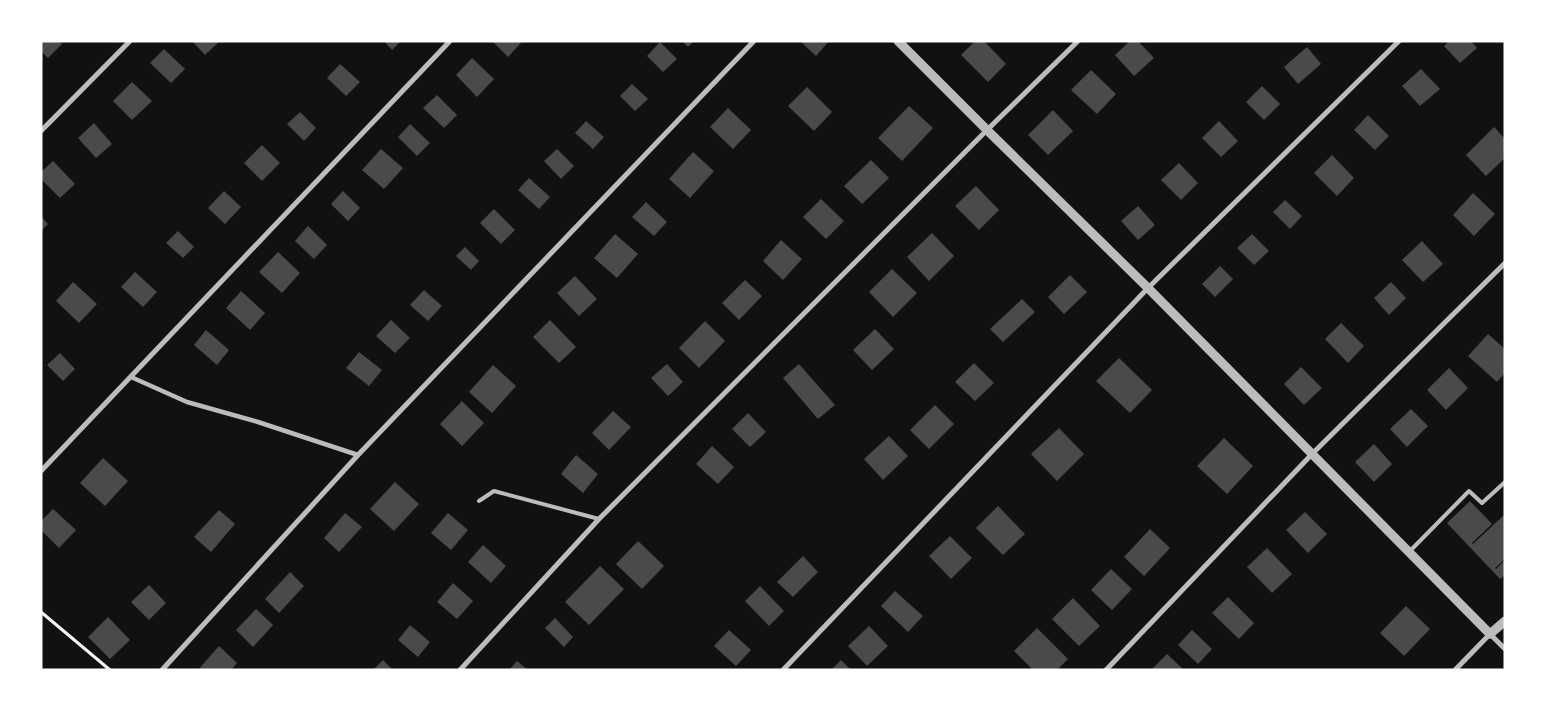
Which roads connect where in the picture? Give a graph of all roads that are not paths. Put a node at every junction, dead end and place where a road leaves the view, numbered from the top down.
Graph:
1 (130, 41) edge
2 (450, 41) edge
3 (754, 41) edge
4 (898, 41) edge
5 (1078, 41) edge
6 (1399, 41) edge
7 (987, 130) junction
8 (41, 131) edge
9 (1505, 262) edge
10 (1148, 288) junction
11 (131, 377) junction
12 (1313, 453) junction
13 (358, 455) junction
14 (41, 471) edge
15 (1505, 482) edge
16 (479, 501) dead end
17 (599, 519) junction
18 (1409, 552) junction
19 (1505, 621) edge
20 (1490, 634) junction
21 (1505, 649) edge
22 (162, 670) edge
23 (460, 670) edge
24 (783, 670) edge
25 (1106, 670) edge
26 (1455, 670) edge

1 - 8 street
2 - 11 street
3 - 13 street
4 - 7 street
5 - 7 street
6 - 10 street
7 - 10 street
7 - 17 street
9 - 12 street
10 - 12 street
10 - 24 street
11 - 13 street
11 - 14 street
12 - 18 street
12 - 25 street
13 - 22 street
15 - 18 lane
16 - 17 lane
17 - 23 street
18 - 20 street
19 - 20 street
20 - 21 street
20 - 26 street

